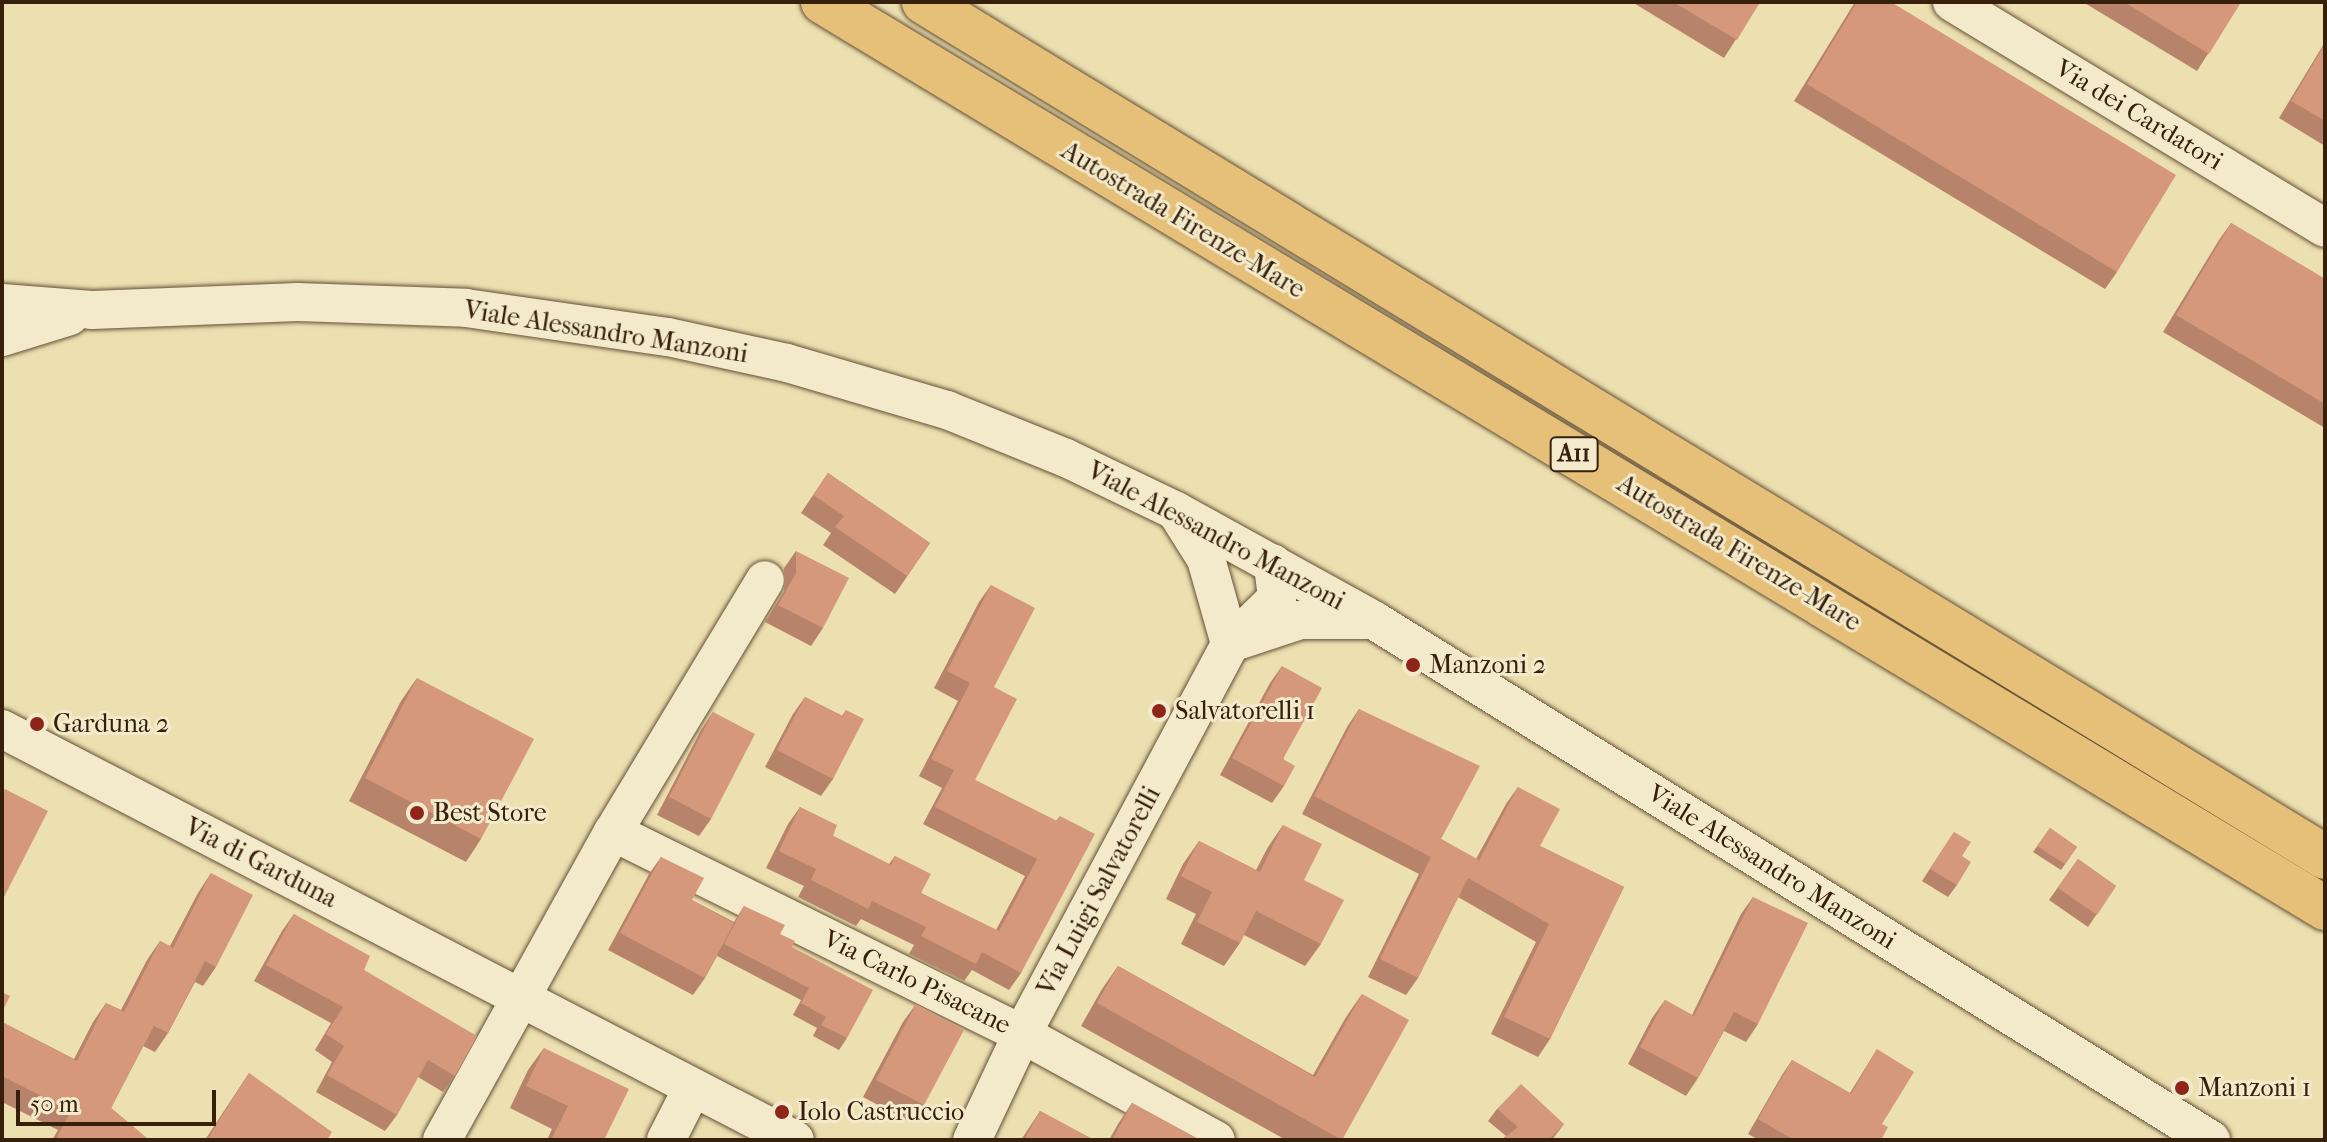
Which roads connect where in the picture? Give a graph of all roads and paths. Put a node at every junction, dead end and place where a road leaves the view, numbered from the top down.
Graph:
1 (823, 2) edge
2 (924, 2) edge
3 (1952, 2) edge
4 (2325, 228) edge
5 (2, 303) edge
6 (92, 310) junction
7 (2, 337) edge
8 (1176, 511) junction
9 (1273, 563) junction
10 (765, 580) dead end
11 (1375, 621) junction
12 (1230, 644) junction
13 (2, 729) edge
14 (613, 832) junction
15 (2325, 857) edge
16 (2325, 908) edge
17 (520, 998) junction
18 (1022, 1034) junction
19 (693, 1087) junction
20 (442, 1140) edge
21 (666, 1140) edge
22 (795, 1140) edge
23 (972, 1140) edge
24 (1216, 1140) edge
25 (2211, 1140) edge

1 - 16 highway, Autostrada Firenze-Mare / A11
2 - 15 highway, Autostrada Firenze-Mare / A11
3 - 4 street, Via dei Cardatori
5 - 6 street
6 - 7 street
6 - 8 street, Viale Alessandro Manzoni
8 - 9 street, Viale Alessandro Manzoni
8 - 12 street
9 - 11 street, Viale Alessandro Manzoni
9 - 12 street, Via Luigi Salvatorelli
10 - 14 street
11 - 12 street
11 - 25 street, Viale Alessandro Manzoni
12 - 18 street, Via Luigi Salvatorelli
13 - 17 street, Via di Garduna
14 - 17 street
14 - 18 street, Via Carlo Pisacane
17 - 19 street, Via di Garduna
17 - 20 street
18 - 23 street, Via Luigi Salvatorelli
18 - 24 street, Via Carlo Pisacane
19 - 21 street
19 - 22 street, Via di Garduna

